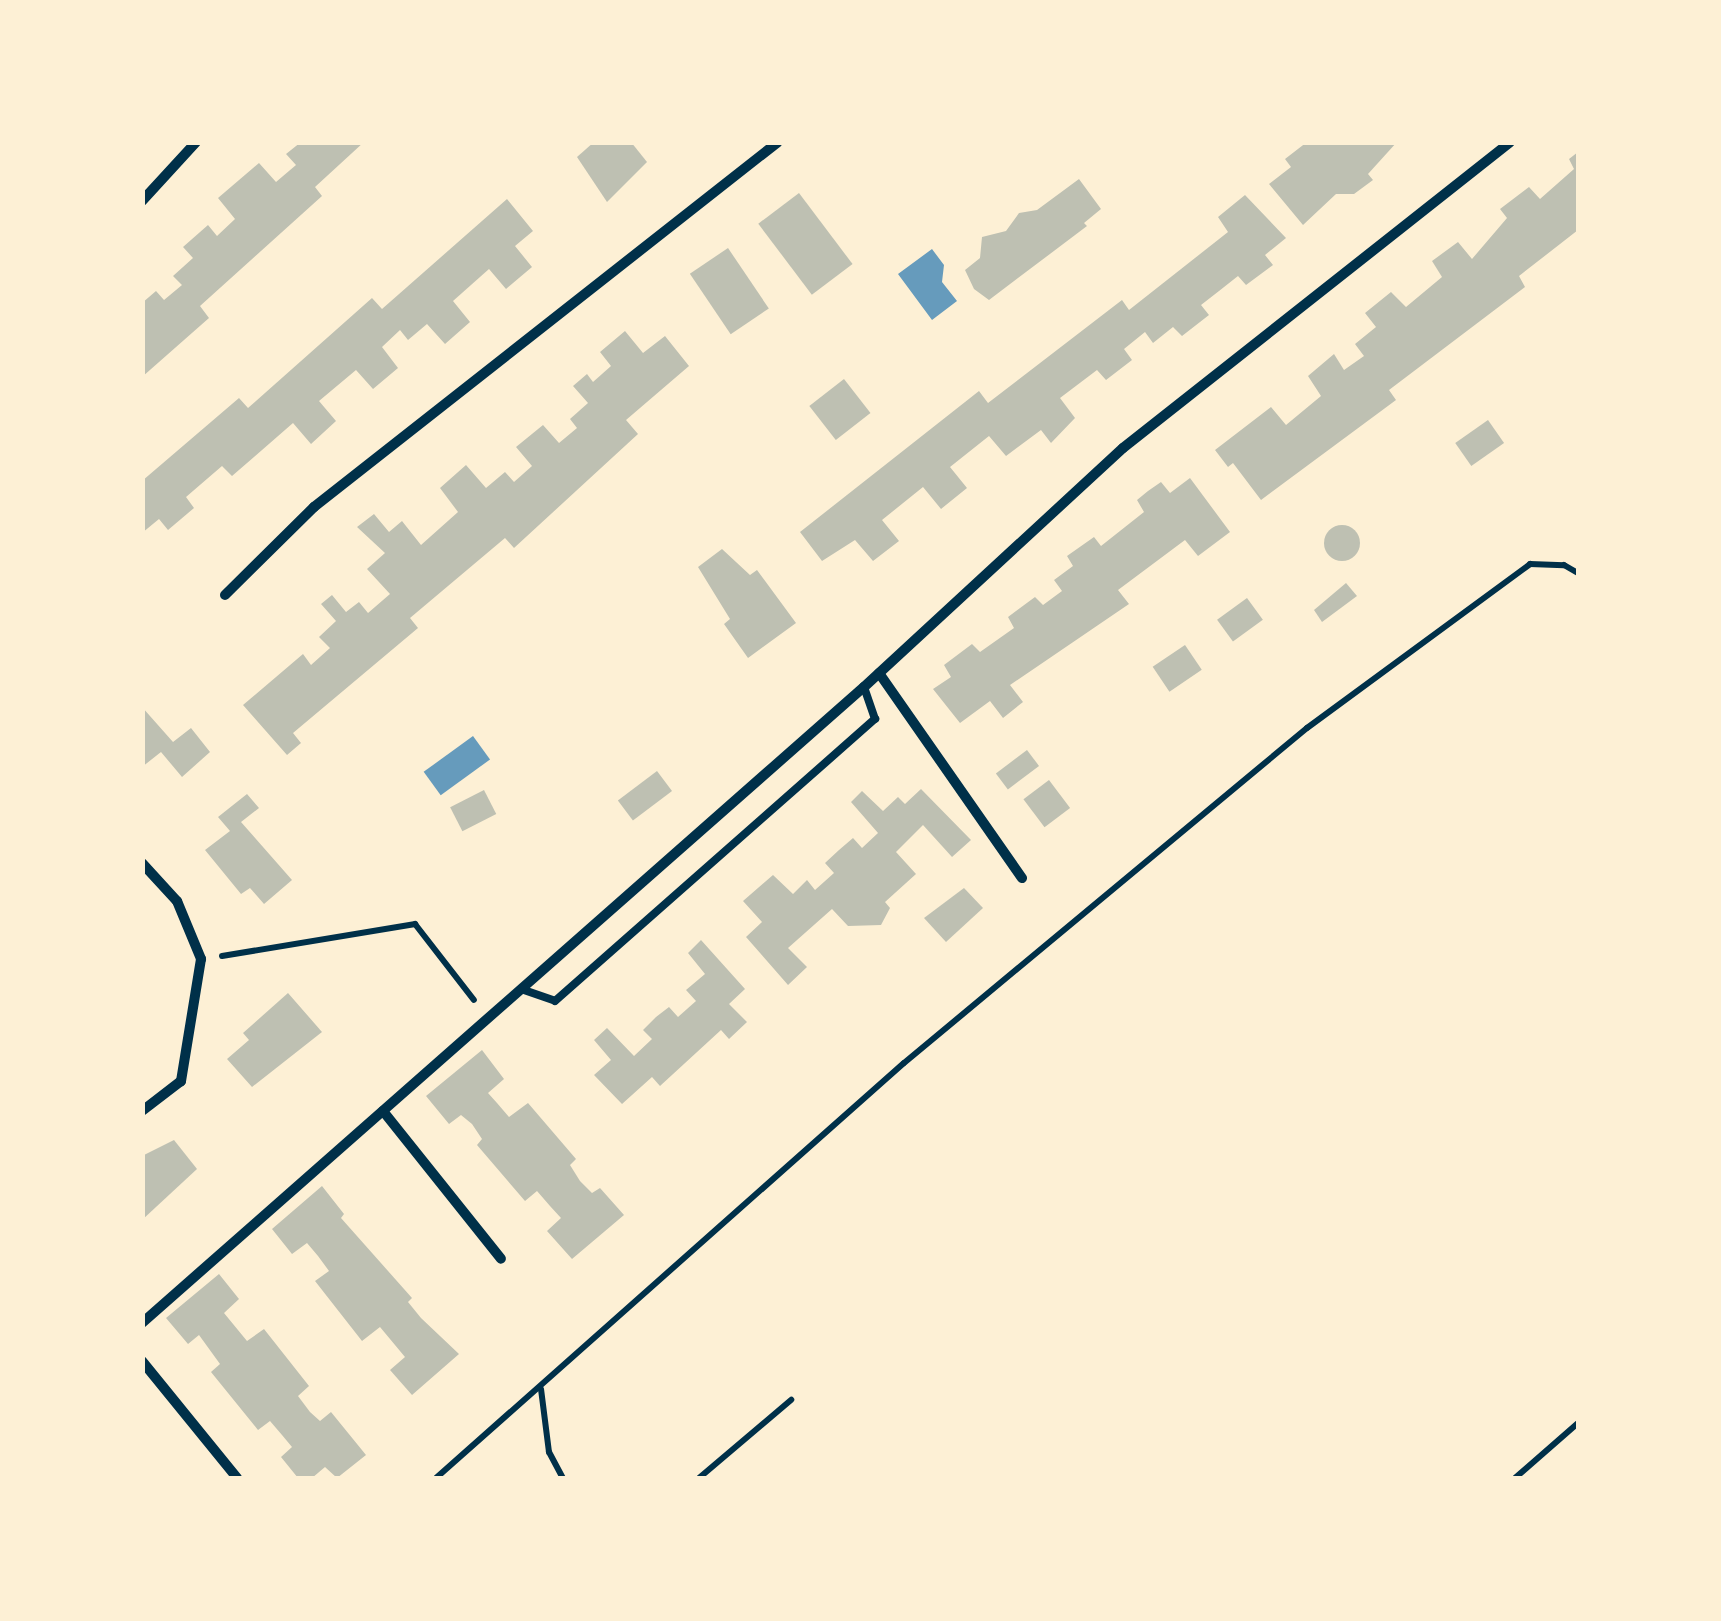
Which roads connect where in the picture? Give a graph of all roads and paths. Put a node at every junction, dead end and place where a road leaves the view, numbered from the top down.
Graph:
1 (196, 142) edge
2 (778, 142) edge
3 (1510, 142) edge
4 (142, 201) edge
5 (1578, 573) edge
6 (225, 595) dead end
7 (879, 674) junction
8 (864, 686) junction
9 (142, 863) edge
10 (1022, 878) dead end
11 (200, 959) junction
12 (521, 989) junction
13 (488, 1018) junction
14 (142, 1111) edge
15 (383, 1111) junction
16 (500, 1259) dead end
17 (142, 1323) edge
18 (142, 1361) edge
19 (541, 1388) junction
20 (791, 1400) dead end
21 (1578, 1424) edge
22 (237, 1478) edge
23 (436, 1478) edge
24 (563, 1478) edge
25 (698, 1478) edge
26 (1515, 1478) edge

1 - 4 street
2 - 6 street
3 - 7 street
5 - 19 path
7 - 8 street
7 - 10 street
8 - 12 street
8 - 12 lane
9 - 11 street
11 - 13 path
11 - 14 street
12 - 13 street
13 - 15 street
15 - 16 street
15 - 17 street
18 - 22 street
19 - 23 path
19 - 24 path
20 - 25 path
21 - 26 path

